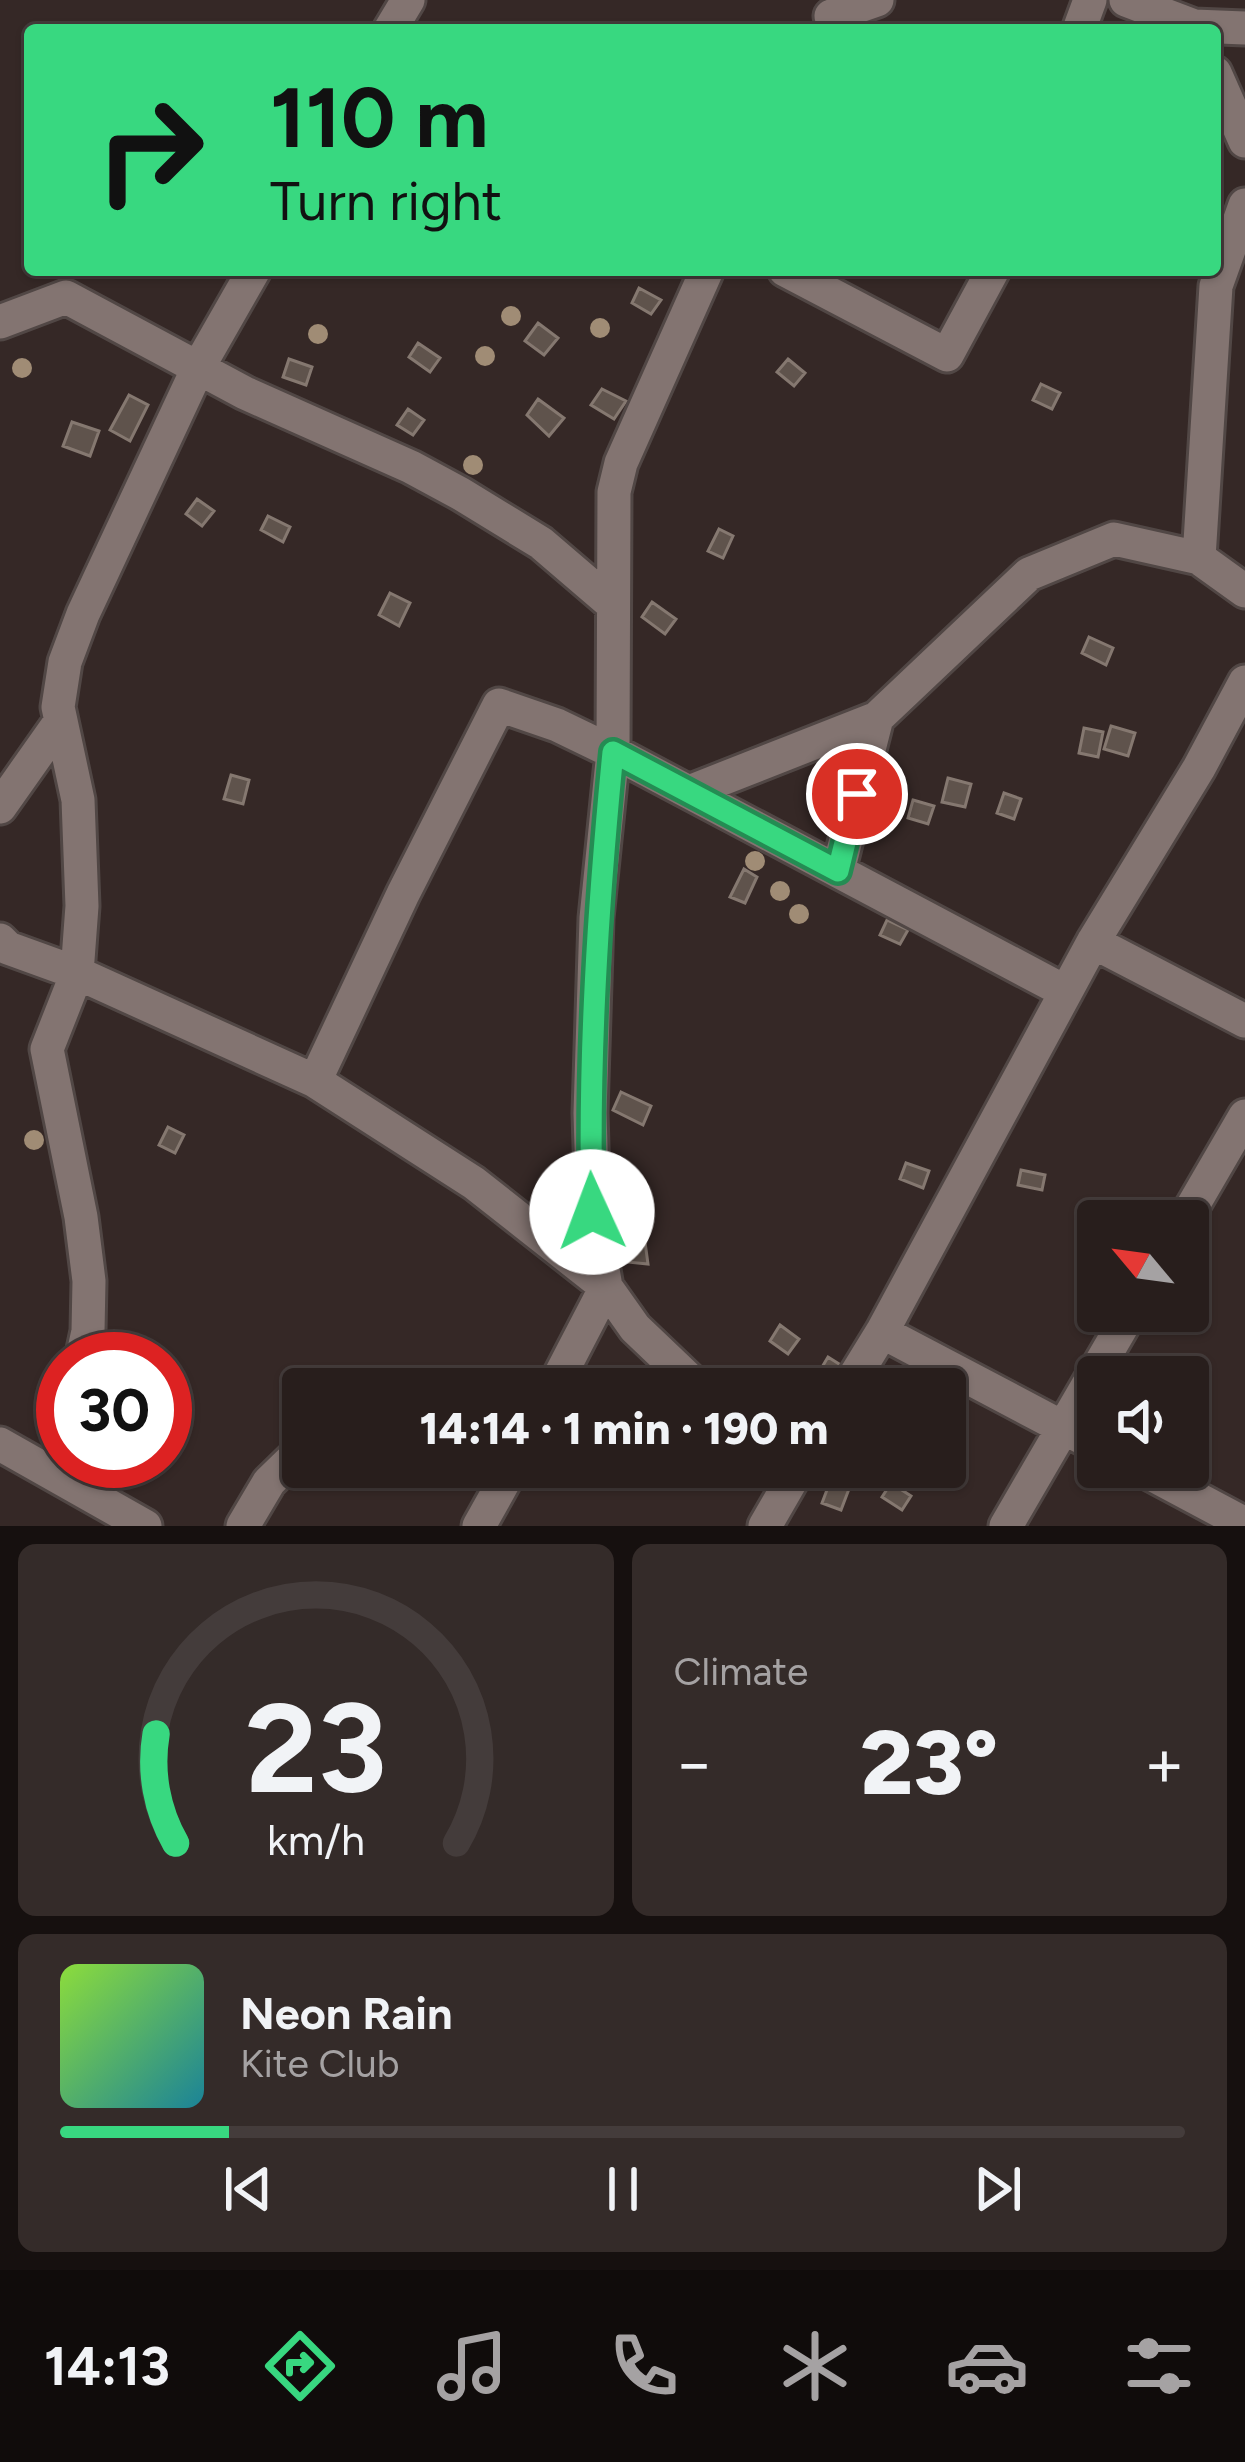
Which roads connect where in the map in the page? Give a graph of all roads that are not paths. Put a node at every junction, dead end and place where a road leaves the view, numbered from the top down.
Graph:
1 (878, 0) edge
2 (1126, 0) edge
3 (830, 15) edge
4 (1185, 24) edge
5 (1221, 87) edge
6 (1245, 141) edge
7 (1245, 206) edge
8 (1221, 272) edge
9 (251, 276) edge
10 (704, 276) edge
11 (796, 276) edge
12 (990, 276) edge
13 (1220, 276) edge
14 (0, 322) edge
15 (198, 368) junction
16 (1199, 558) junction
17 (1245, 591) edge
18 (611, 603) junction
19 (1245, 682) edge
20 (877, 718) junction
21 (60, 722) junction
22 (613, 752) junction
23 (689, 791) junction
24 (0, 807) edge
25 (838, 871) junction
26 (0, 940) edge
27 (1093, 942) junction
28 (77, 974) junction
29 (1066, 992) junction
30 (1245, 1021) edge
31 (315, 1081) junction
32 (1245, 1116) edge
33 (1196, 1200) edge
34 (606, 1287) junction
35 (88, 1332) edge
36 (882, 1332) junction
37 (1119, 1332) edge
38 (564, 1368) edge
39 (674, 1368) edge
40 (860, 1368) edge
41 (1063, 1427) junction
42 (1077, 1435) edge
43 (0, 1444) edge
44 (36, 1466) edge
45 (282, 1469) edge
46 (75, 1488) edge
47 (500, 1488) edge
48 (787, 1488) edge
49 (1178, 1488) edge
50 (1242, 1522) edge
51 (145, 1526) edge
52 (243, 1526) edge
53 (479, 1526) edge
54 (765, 1526) edge
55 (1006, 1526) edge

1 - 3 street
2 - 4 street
5 - 6 street
7 - 8 street
9 - 15 street
10 - 18 street
11 - 12 street
13 - 16 street
14 - 15 street
15 - 18 street
15 - 21 street
16 - 17 street
16 - 20 street
18 - 22 street
19 - 27 street
20 - 23 street
20 - 25 street
21 - 24 street
21 - 28 street
22 - 23 street
22 - 31 street
22 - 34 street
23 - 25 street
25 - 29 street
26 - 28 street
27 - 29 street
27 - 30 street
28 - 31 street
28 - 35 street
29 - 36 street
31 - 34 street
32 - 33 street
34 - 38 street
34 - 39 street
36 - 40 street
36 - 41 street
37 - 41 street
41 - 42 street
41 - 55 street
43 - 44 street
45 - 52 street
46 - 51 street
47 - 53 street
48 - 54 street
49 - 50 street

